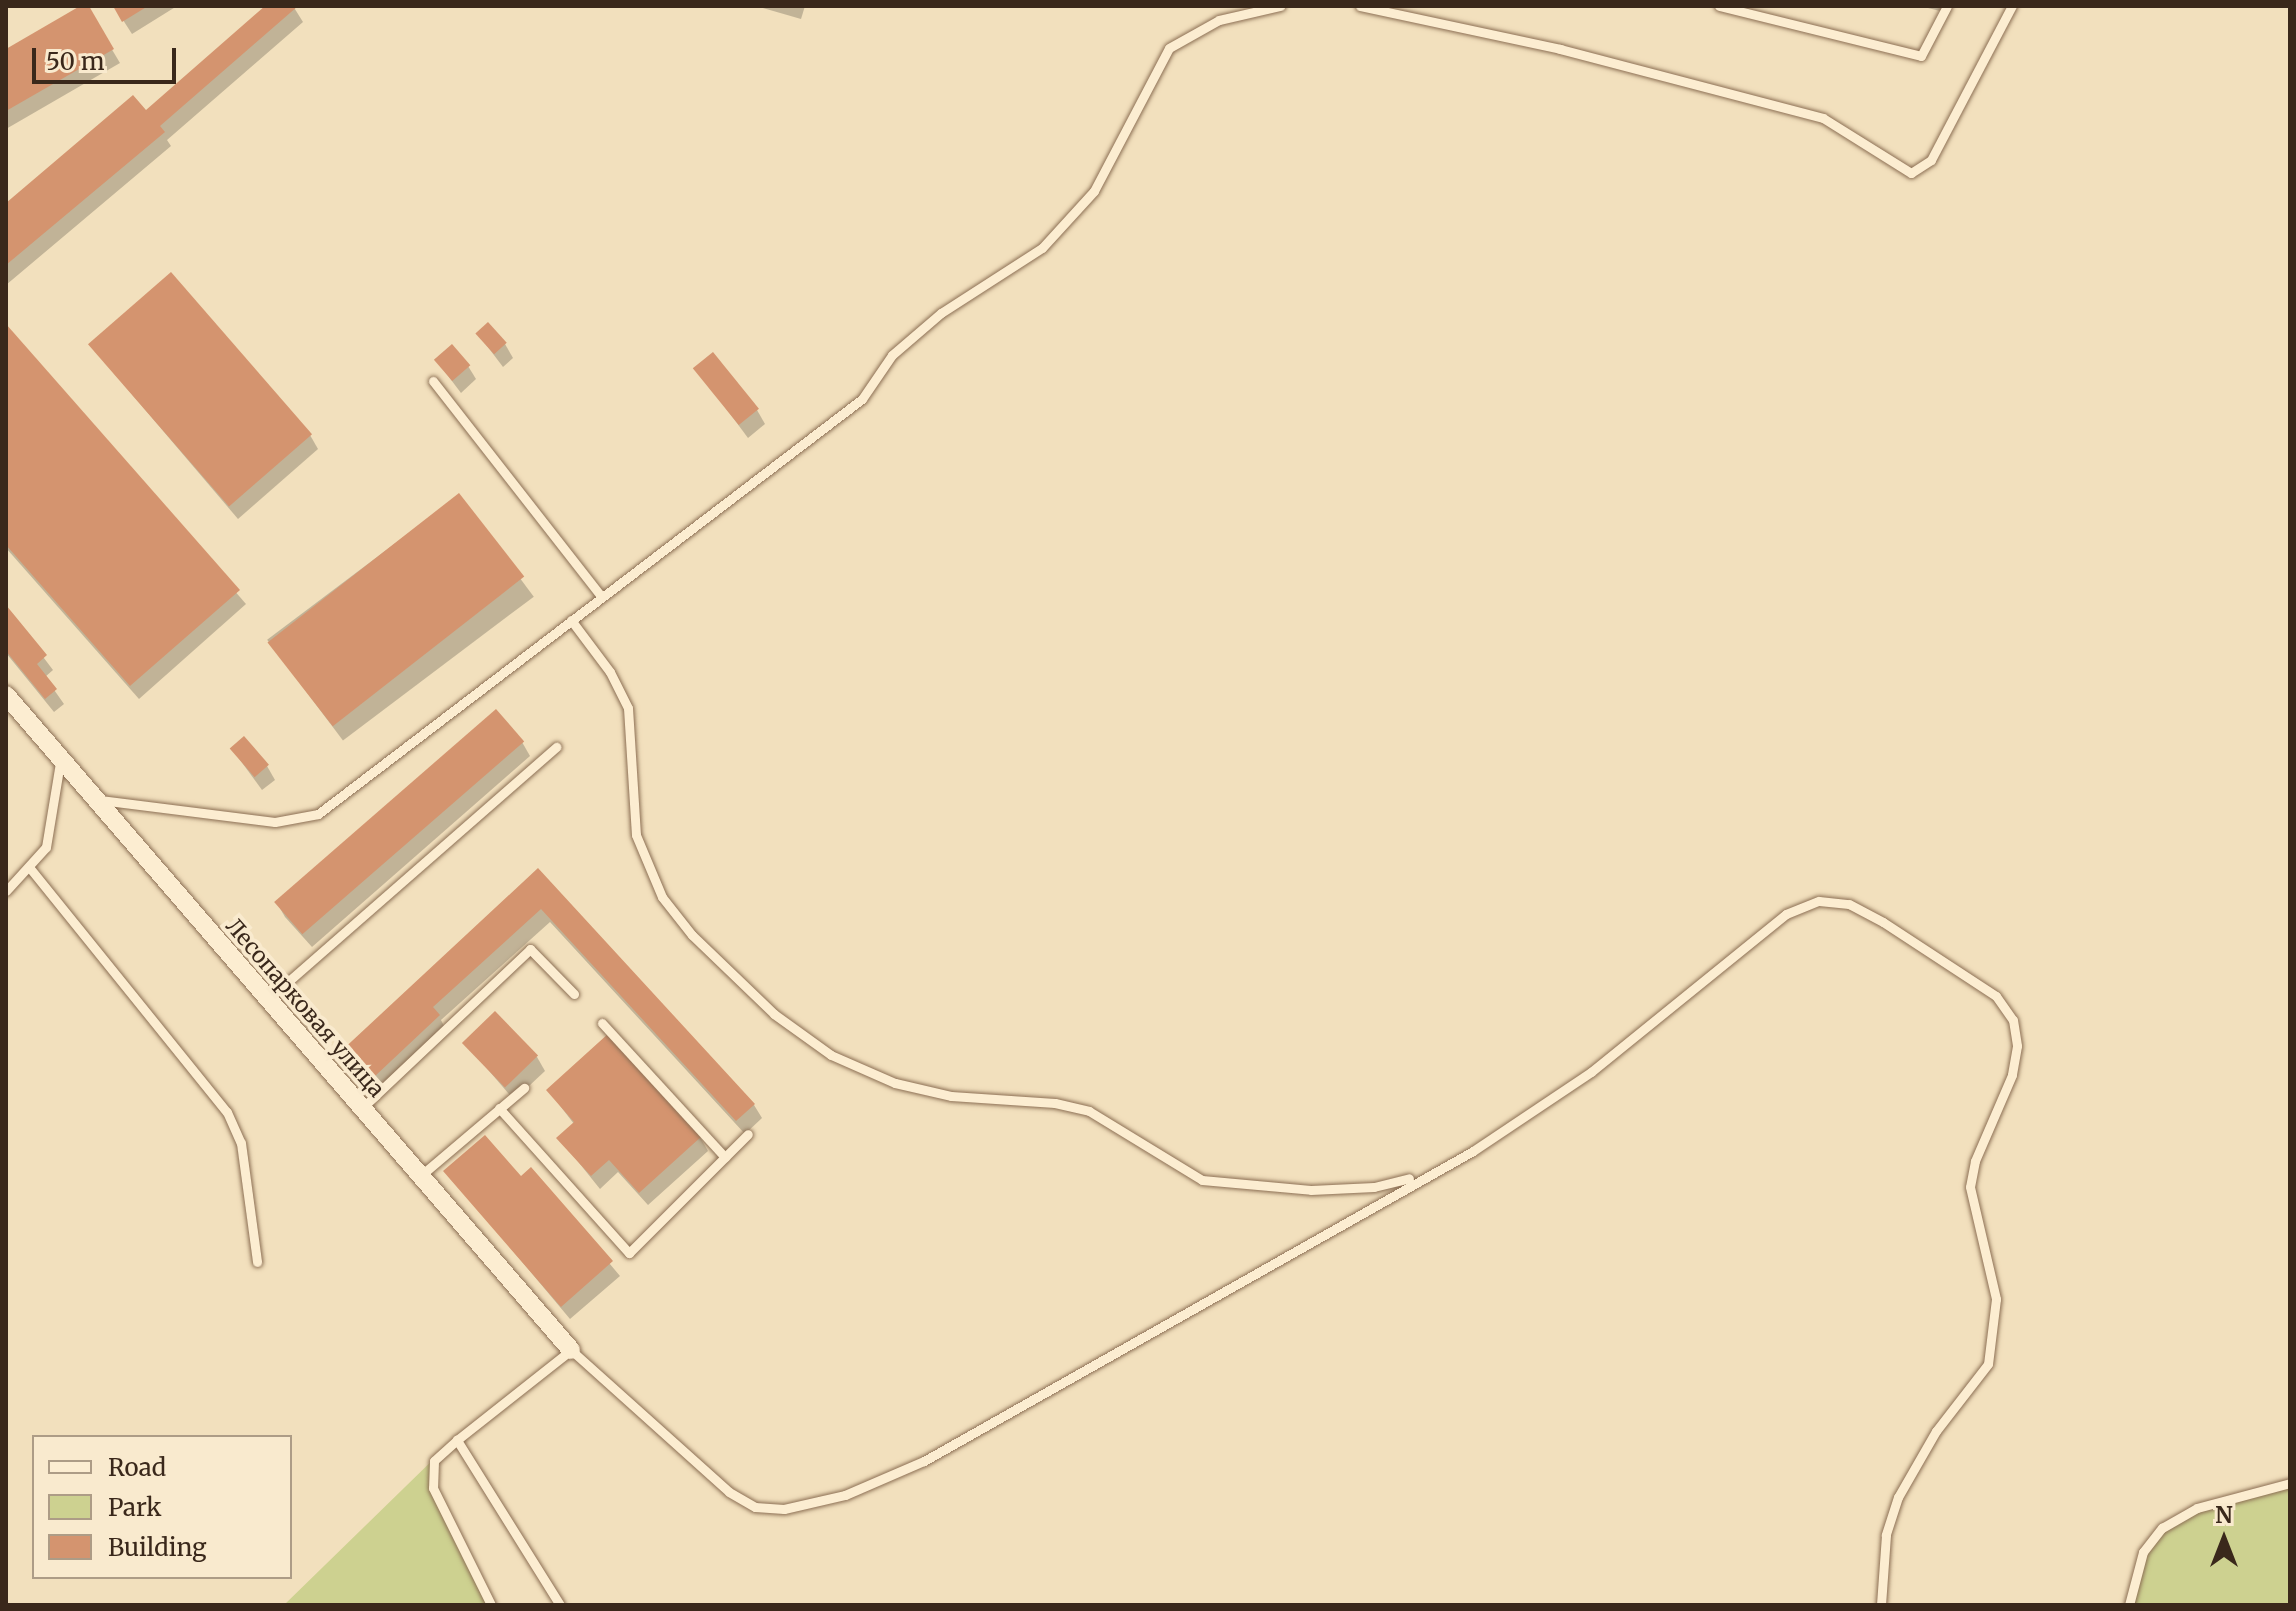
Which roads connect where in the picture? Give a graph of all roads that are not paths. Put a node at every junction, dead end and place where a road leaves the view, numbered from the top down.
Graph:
1 (1280, 6) edge
2 (1360, 6) edge
3 (1719, 6) edge
4 (1947, 6) edge
5 (2012, 6) edge
6 (433, 381) dead end
7 (602, 597) junction
8 (571, 620) junction
9 (6, 695) edge
10 (556, 747) dead end
11 (60, 762) junction
12 (96, 799) junction
13 (29, 867) junction
14 (6, 891) edge
15 (574, 994) dead end
16 (266, 1001) junction
17 (602, 1023) dead end
18 (524, 1088) dead end
19 (499, 1108) junction
20 (360, 1109) junction
21 (748, 1134) dead end
22 (725, 1157) junction
23 (1425, 1173) junction
24 (419, 1177) junction
25 (257, 1262) dead end
26 (571, 1350) junction
27 (457, 1440) junction
28 (2290, 1483) edge
29 (491, 1605) edge
30 (560, 1605) edge
31 (1881, 1605) edge
32 (2129, 1605) edge

1 - 7 lane
2 - 5 lane
3 - 4 lane
6 - 7 lane
7 - 8 lane
8 - 12 lane
8 - 23 lane
9 - 11 street, Лесопарковая улица
10 - 16 lane
11 - 12 street, Лесопарковая улица
11 - 13 lane
12 - 16 street, Лесопарковая улица
13 - 14 lane
13 - 25 lane
15 - 20 lane
16 - 20 street, Лесопарковая улица
17 - 22 lane
18 - 19 lane
19 - 22 lane
19 - 24 lane
20 - 24 street, Лесопарковая улица
21 - 22 lane
23 - 26 lane
23 - 31 lane
24 - 26 street, Лесопарковая улица
26 - 27 lane
27 - 29 lane
27 - 30 lane
28 - 32 lane

